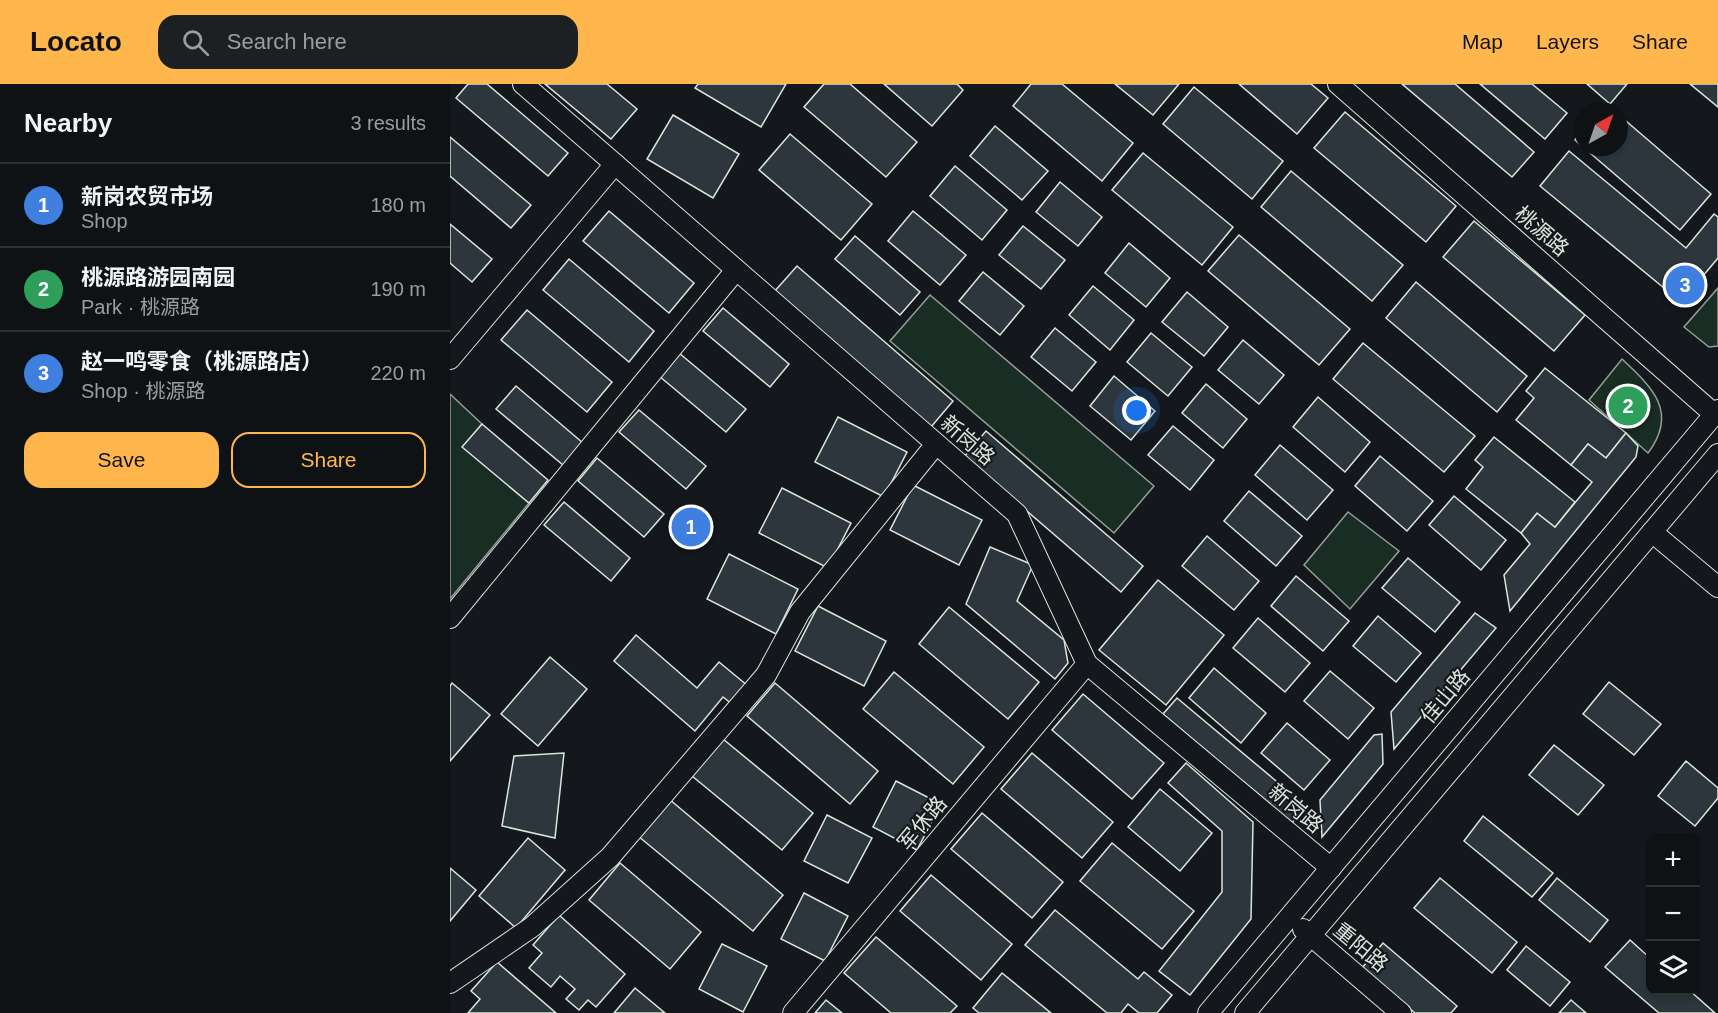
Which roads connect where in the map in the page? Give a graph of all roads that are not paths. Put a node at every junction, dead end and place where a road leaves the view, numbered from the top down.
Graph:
1 (523, 84) edge
2 (1338, 84) edge
3 (615, 164) junction
4 (736, 270) junction
5 (450, 359) edge
6 (1716, 412) edge
7 (936, 444) junction
8 (1718, 454) edge
9 (1652, 532) junction
10 (1718, 587) edge
11 (450, 618) edge
12 (1088, 664) junction
13 (1330, 868) junction
14 (1289, 917) junction
15 (1311, 936) junction
16 (450, 983) edge
17 (793, 1013) edge
18 (1208, 1013) edge
19 (1245, 1013) edge
20 (1401, 1013) edge

1 - 3 street, 新岗路
2 - 6 street, 桃源路
3 - 4 street, 新岗路
3 - 5 street
4 - 7 street, 新岗路
4 - 11 street
6 - 13 street, 佳山路
7 - 12 street, 新岗路
7 - 16 street
8 - 9 street
9 - 10 street
9 - 15 street
12 - 13 street, 新岗路
12 - 17 street, 军休路
13 - 14 street, 佳山路
14 - 15 street, 重阳路
14 - 18 street, 佳山路
15 - 19 street
15 - 20 street, 重阳路

